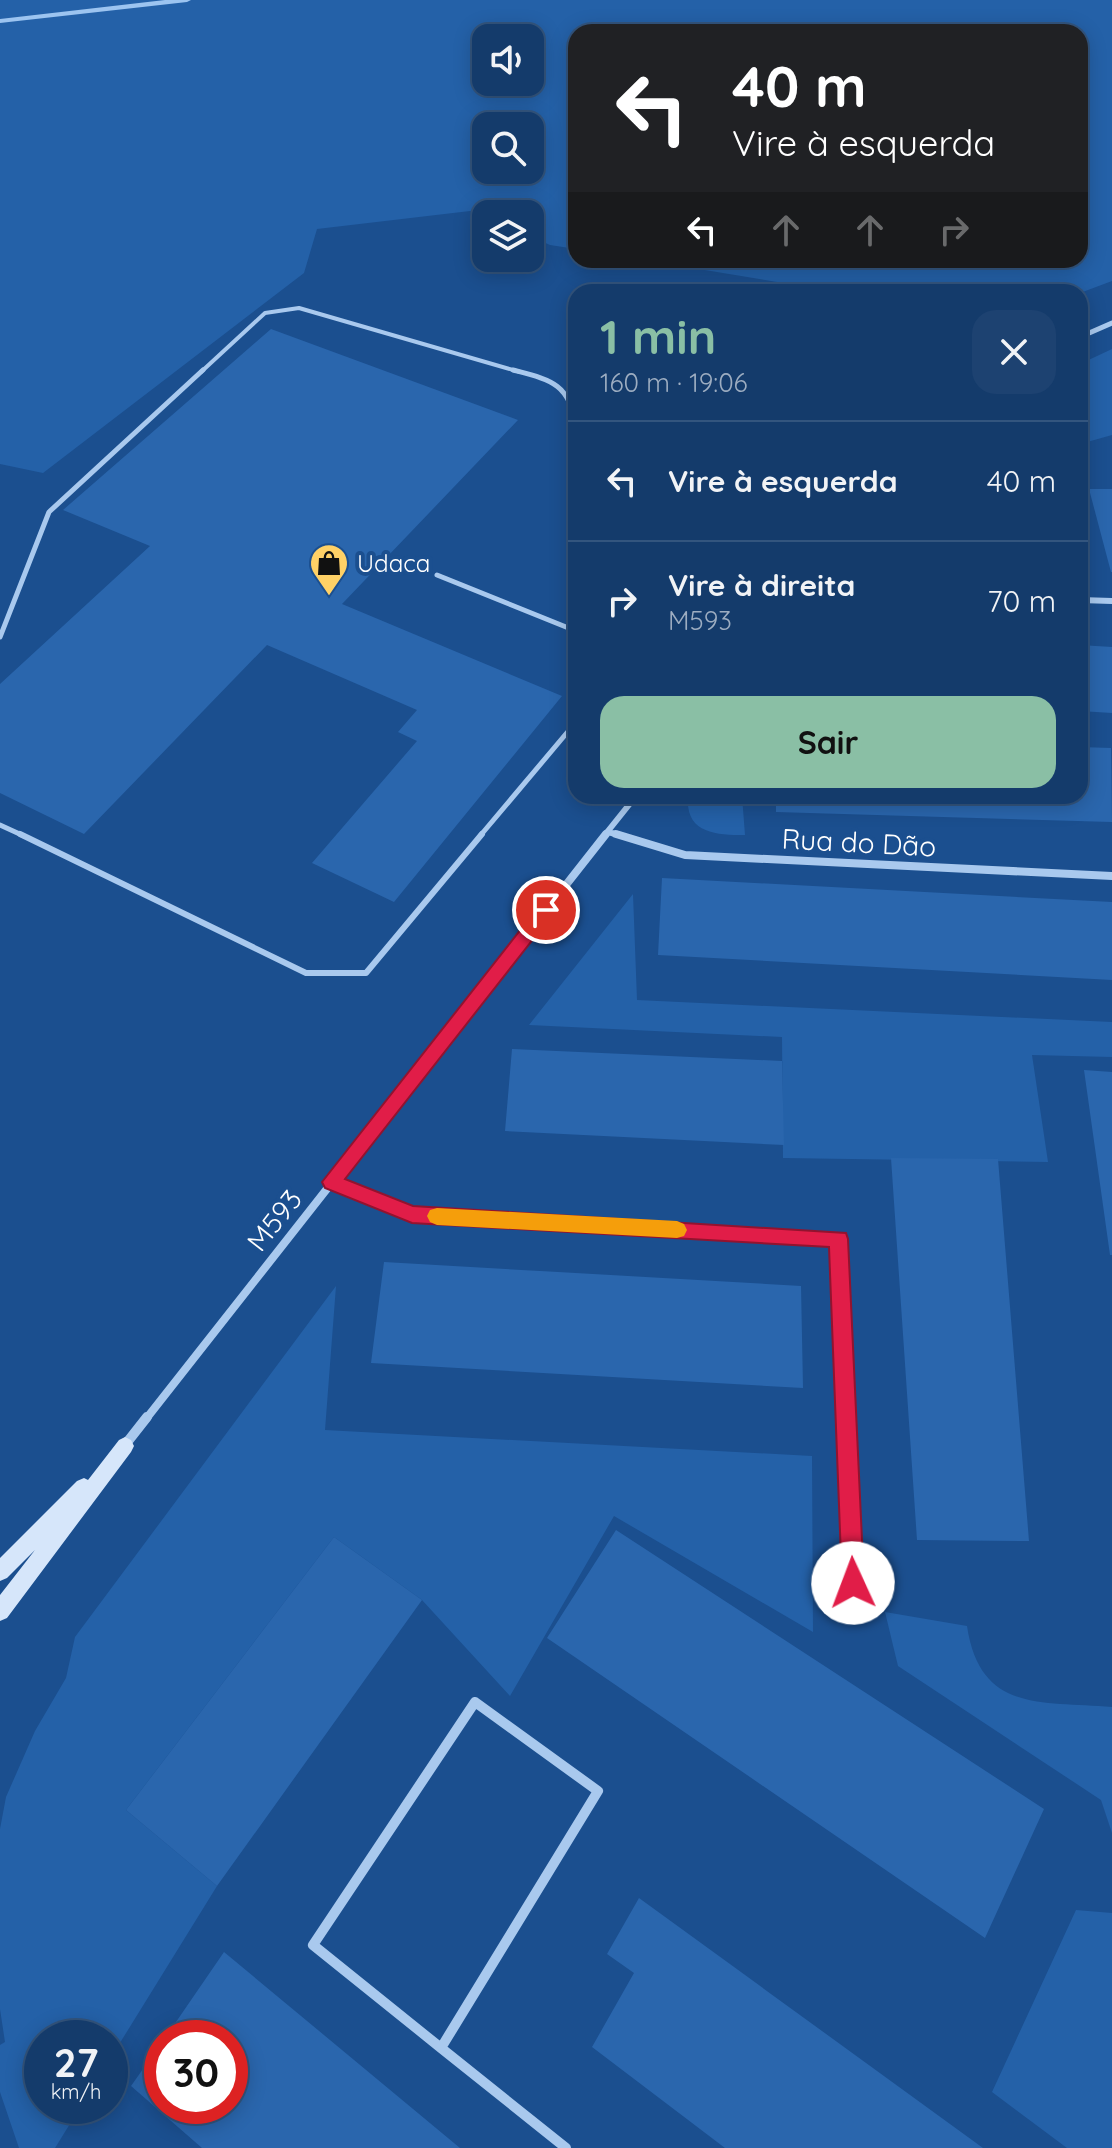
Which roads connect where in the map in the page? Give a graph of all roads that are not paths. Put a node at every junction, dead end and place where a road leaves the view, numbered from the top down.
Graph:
1 (1112, 323) edge
2 (1088, 334) edge
3 (568, 397) edge
4 (437, 575) dead end
5 (1088, 600) edge
6 (1112, 601) edge
7 (568, 627) edge
8 (0, 637) edge
9 (568, 732) edge
10 (630, 804) edge
11 (0, 825) edge
12 (608, 832) junction
13 (1112, 876) edge
14 (332, 1182) junction
15 (125, 1446) junction
16 (0, 1571) edge
17 (853, 1583) dead end
18 (0, 1611) edge
19 (441, 2048) junction
20 (566, 2148) edge

1 - 2 street
3 - 8 lane
4 - 7 lane
5 - 6 street
9 - 11 lane
10 - 12 street, M593
12 - 13 street, Rua do Dão
12 - 14 street, M593
14 - 15 street, M593
14 - 17 street
15 - 16 street
15 - 18 street
19 - 19 street
19 - 20 street

